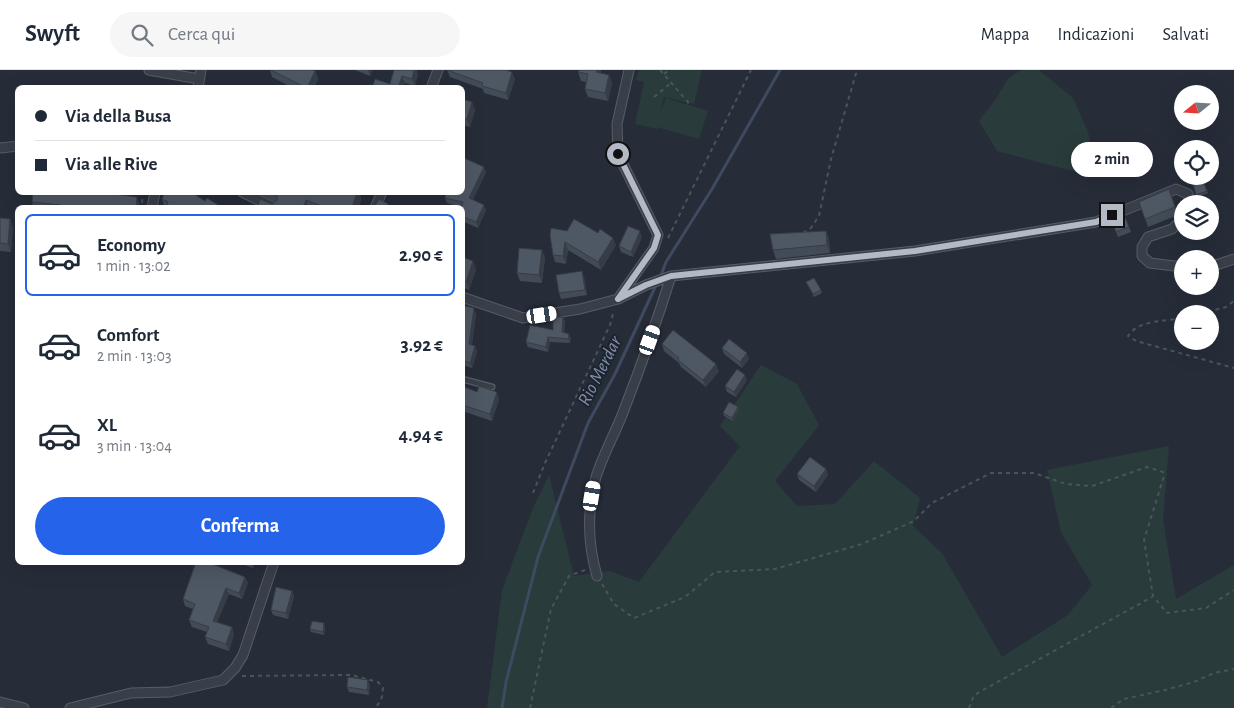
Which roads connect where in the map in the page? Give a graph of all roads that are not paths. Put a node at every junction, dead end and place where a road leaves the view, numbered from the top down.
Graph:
1 (149, 70) edge
2 (438, 70) edge
3 (629, 70) edge
4 (199, 79) edge
5 (431, 85) edge
6 (15, 146) edge
7 (0, 148) edge
8 (248, 195) edge
9 (1188, 195) edge
10 (269, 205) edge
11 (1174, 227) edge
12 (1234, 258) edge
13 (1219, 264) edge
14 (1174, 266) edge
15 (671, 276) junction
16 (465, 298) edge
17 (618, 299) junction
18 (465, 380) edge
19 (492, 387) dead end
20 (273, 565) edge
21 (596, 571) road end
22 (0, 702) edge
23 (24, 708) edge
24 (70, 708) edge

1 - 4 street
2 - 5 street
3 - 17 street
6 - 7 street
8 - 10 street
9 - 15 street
11 - 14 street
12 - 13 street
15 - 17 street
15 - 21 street
16 - 17 street
18 - 19 lane
20 - 24 street
22 - 23 street

